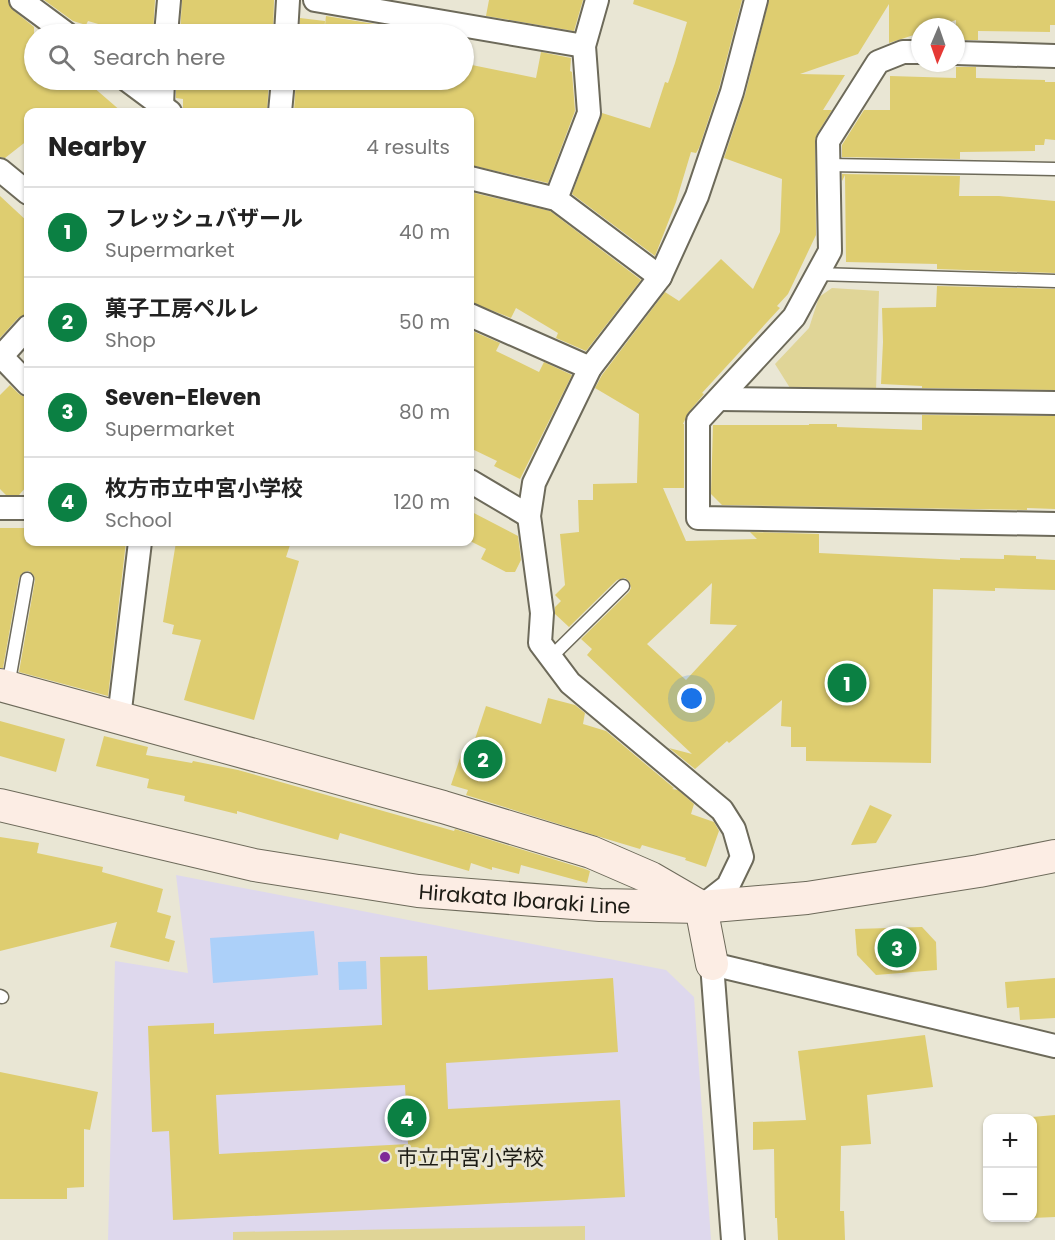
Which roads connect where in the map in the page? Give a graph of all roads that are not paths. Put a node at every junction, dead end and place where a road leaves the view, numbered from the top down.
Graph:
1 (169, 0) edge
2 (288, 0) edge
3 (315, 0) edge
4 (597, 0) edge
5 (756, 0) edge
6 (23, 1) edge
7 (54, 24) edge
8 (167, 24) edge
9 (287, 24) edge
10 (455, 24) edge
11 (474, 27) edge
12 (584, 46) junction
13 (911, 52) edge
14 (965, 53) edge
15 (1055, 56) edge
16 (140, 90) edge
17 (164, 90) edge
18 (281, 90) edge
19 (165, 108) edge
20 (166, 108) edge
21 (280, 108) edge
22 (828, 165) junction
23 (1055, 169) edge
24 (0, 170) edge
25 (474, 179) edge
26 (24, 190) edge
27 (556, 199) junction
28 (817, 274) junction
29 (660, 277) junction
30 (1055, 281) edge
31 (474, 317) edge
32 (24, 331) edge
33 (0, 356) edge
34 (590, 368) junction
35 (24, 380) edge
36 (719, 399) junction
37 (1055, 403) edge
38 (474, 483) edge
39 (0, 508) edge
40 (24, 508) edge
41 (529, 516) junction
42 (1055, 524) edge
43 (140, 546) edge
44 (27, 579) dead end
45 (623, 586) dead end
46 (551, 657) junction
47 (4, 686) edge
48 (118, 718) junction
49 (0, 805) edge
50 (1055, 855) edge
51 (701, 907) junction
52 (712, 964) junction
53 (1055, 1046) edge
54 (733, 1240) edge

1 - 8 street
2 - 9 street
3 - 10 street
4 - 12 street
5 - 29 street
6 - 7 street
11 - 12 street
12 - 27 street
13 - 22 street
14 - 15 street
16 - 19 street
17 - 20 street
18 - 21 street
22 - 23 lane
22 - 28 street
24 - 26 street
25 - 27 street
27 - 29 street
28 - 30 lane
28 - 36 street
29 - 34 street
31 - 34 street
32 - 33 street
33 - 35 street
34 - 41 street
36 - 37 street
36 - 42 street
38 - 41 street
39 - 40 street
41 - 46 street
43 - 48 street
44 - 47 lane
45 - 46 lane
46 - 51 street
47 - 48 main road
48 - 51 main road
49 - 51 main road, Hirakata Ibaraki Line
50 - 51 main road, Hirakata Ibaraki Line
51 - 52 main road
52 - 53 street
52 - 54 street

